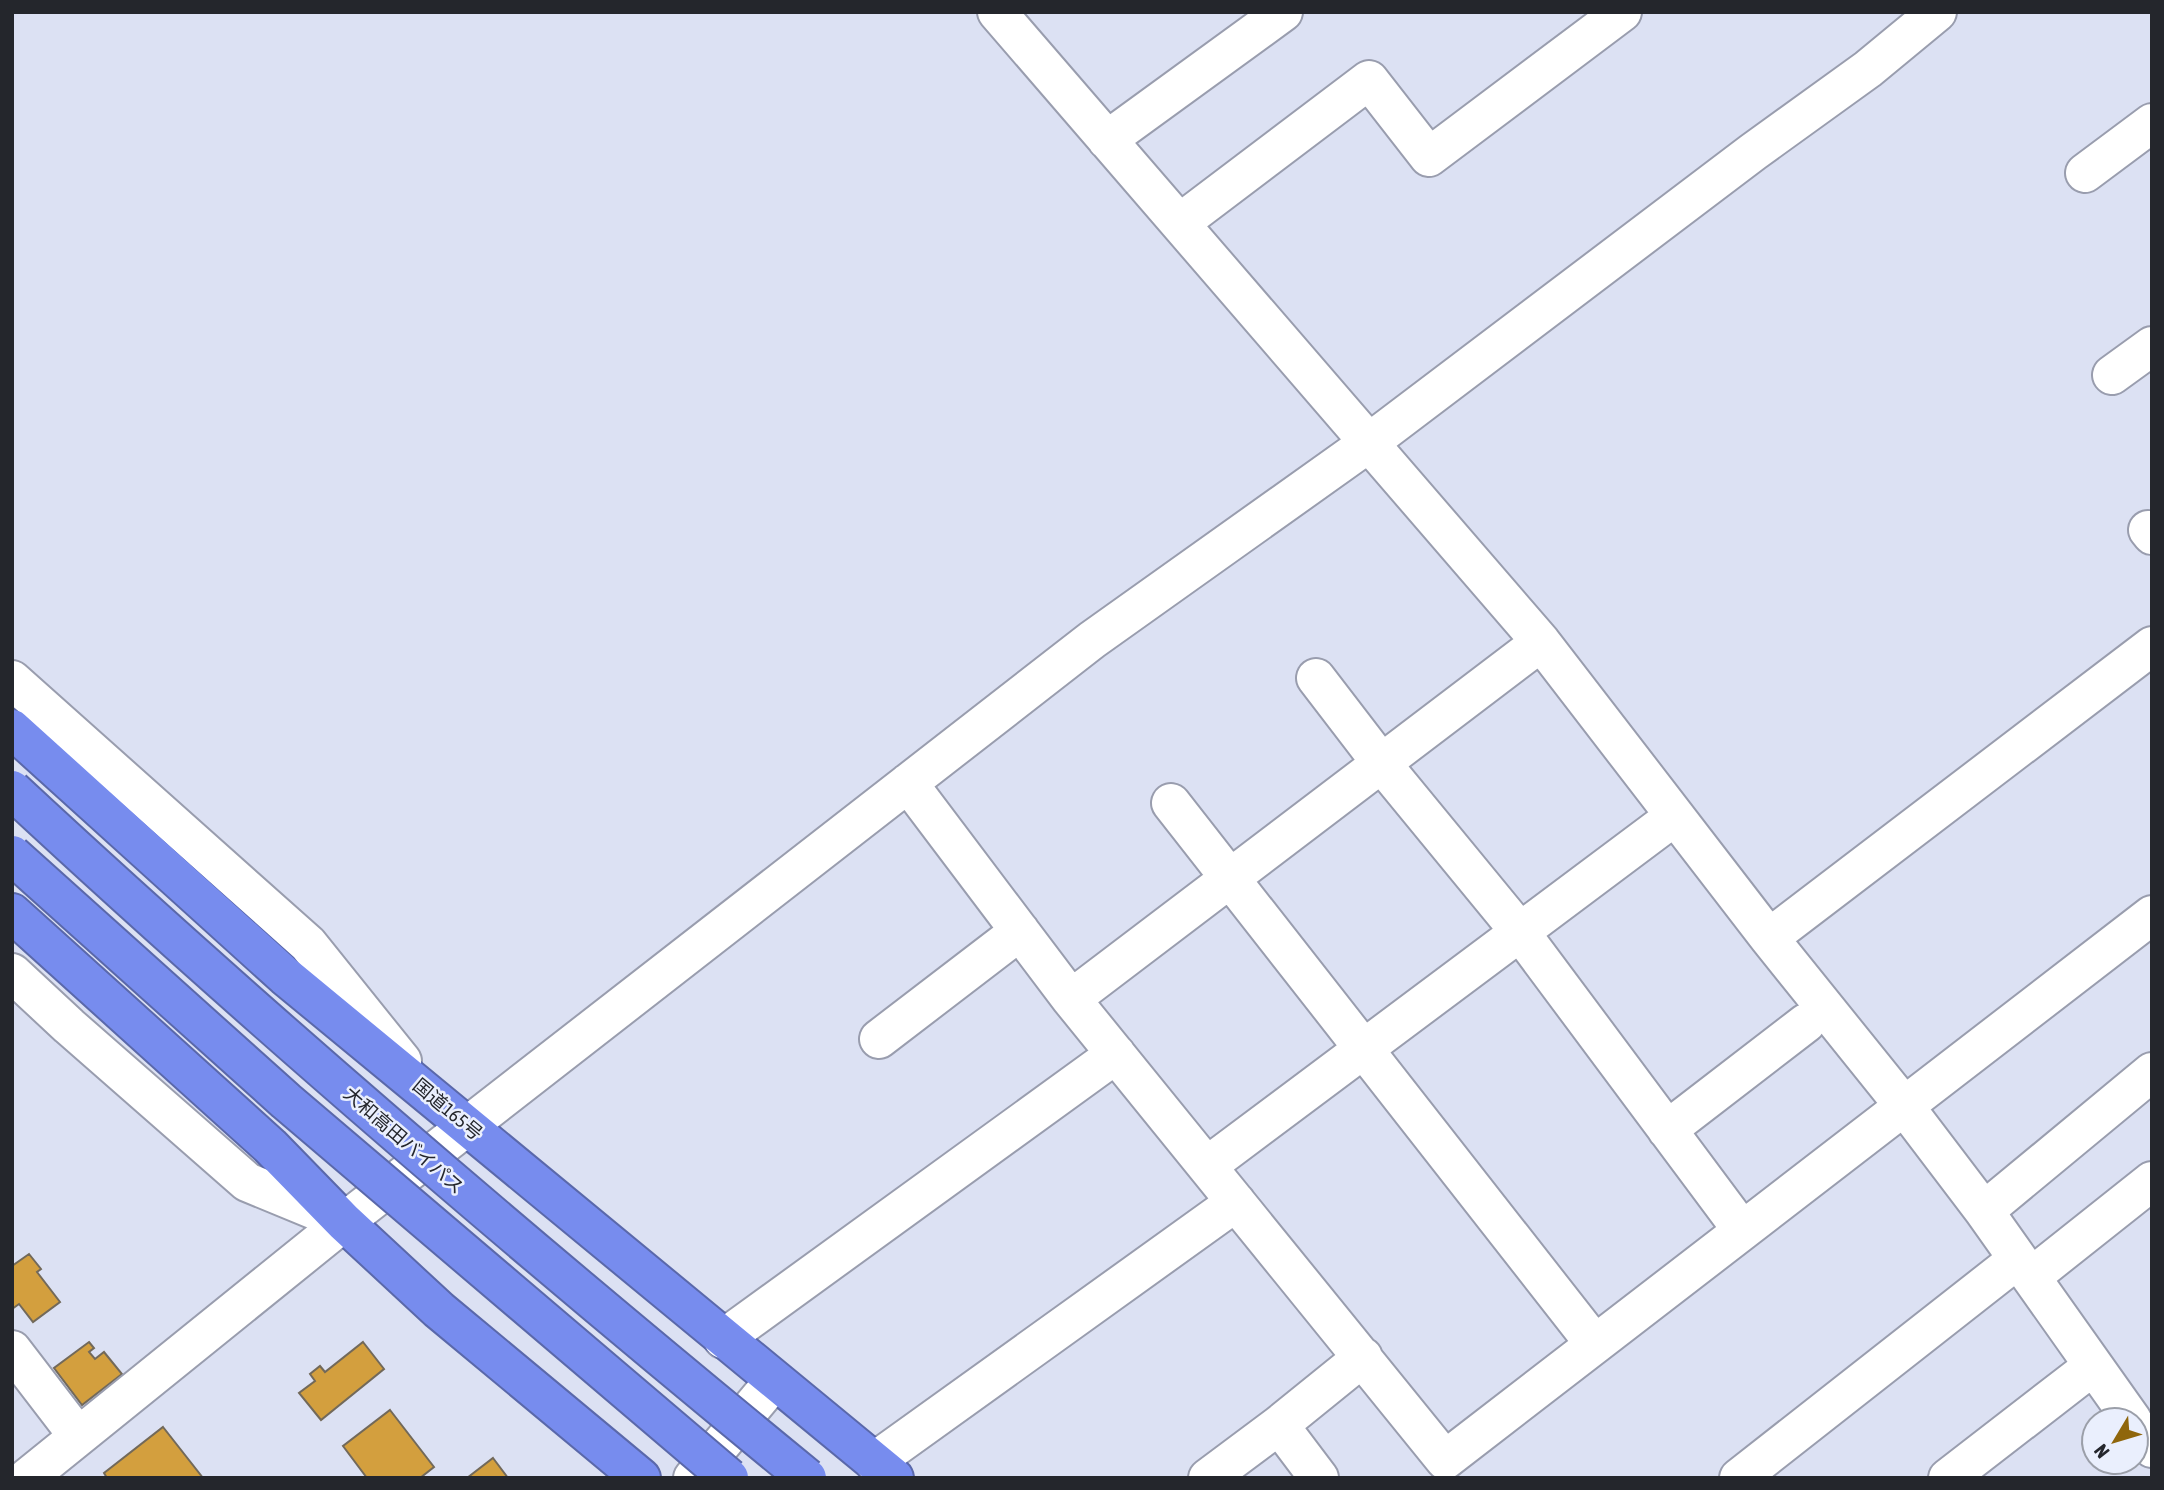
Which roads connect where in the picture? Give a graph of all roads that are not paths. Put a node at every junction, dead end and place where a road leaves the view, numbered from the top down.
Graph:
1 (1283, 12) edge
2 (1622, 12) edge
3 (1937, 12) edge
4 (1009, 16) edge
5 (2152, 123) edge
6 (1107, 140) junction
7 (2085, 173) dead end
8 (1180, 223) junction
9 (2152, 345) edge
10 (2112, 375) dead end
11 (1370, 442) junction
12 (1541, 642) junction
13 (2152, 646) edge
14 (1316, 678) dead end
15 (12, 680) edge
16 (12, 729) edge
17 (1382, 764) junction
18 (908, 783) junction
19 (12, 790) edge
20 (1171, 803) dead end
21 (1675, 816) junction
22 (12, 855) edge
23 (1230, 878) junction
24 (12, 913) edge
25 (2152, 915) edge
26 (1020, 931) junction
27 (1520, 932) junction
28 (1769, 937) junction
29 (12, 973) edge
30 (1071, 999) junction
31 (1806, 1023) dead end
32 (879, 1039) dead end
33 (1364, 1049) junction
34 (1116, 1054) junction
35 (2152, 1072) edge
36 (422, 1087) junction
37 (1905, 1107) junction
38 (467, 1125) junction
39 (1667, 1130) junction
40 (1207, 1166) junction
41 (2152, 1181) edge
42 (1236, 1202) junction
43 (1984, 1211) junction
44 (344, 1222) junction
45 (1742, 1230) junction
46 (2025, 1268) junction
47 (723, 1339) junction
48 (1594, 1343) junction
49 (12, 1350) edge
50 (1363, 1357) junction
51 (2093, 1366) junction
52 (774, 1381) junction
53 (2127, 1406) edge
54 (1279, 1425) junction
55 (78, 1436) junction
56 (884, 1470) edge
57 (27, 1478) edge
58 (642, 1478) edge
59 (693, 1478) edge
60 (729, 1478) edge
61 (807, 1478) edge
62 (1208, 1478) edge
63 (1319, 1478) edge
64 (1739, 1478) edge
65 (1948, 1478) edge

1 - 6 street
2 - 8 street
3 - 11 street
4 - 6 street
5 - 7 street
6 - 8 street
8 - 11 street
9 - 10 street
11 - 12 street
11 - 18 street
12 - 17 street
12 - 21 street
13 - 28 street
14 - 17 street
15 - 36 street
16 - 36 highway, 国道165号
17 - 23 street
17 - 27 street
18 - 26 street
18 - 38 street
19 - 61 highway, 大和高田バイパス, bridge
20 - 23 street
21 - 27 street
21 - 28 street
22 - 60 highway, bridge
23 - 30 street
23 - 33 street
24 - 44 highway
25 - 37 street
26 - 30 street
26 - 32 street
27 - 33 street
27 - 39 street
28 - 37 street
29 - 44 street
30 - 34 street
31 - 39 street
33 - 40 street
33 - 48 street
34 - 40 street
34 - 47 street
35 - 43 street
36 - 38 highway, 国道165号
37 - 43 street
37 - 45 street
38 - 44 street
38 - 47 highway, 国道165号
39 - 45 street
40 - 42 street
41 - 46 street
42 - 50 street
42 - 56 street
43 - 46 street
44 - 55 street
44 - 58 highway
45 - 48 street
46 - 51 street
46 - 64 street
47 - 52 highway, 国道165号
48 - 50 street
49 - 55 street
50 - 54 street
51 - 53 street
51 - 65 street
52 - 56 highway, 国道165号
52 - 59 street
54 - 62 street
54 - 63 street
55 - 57 street

